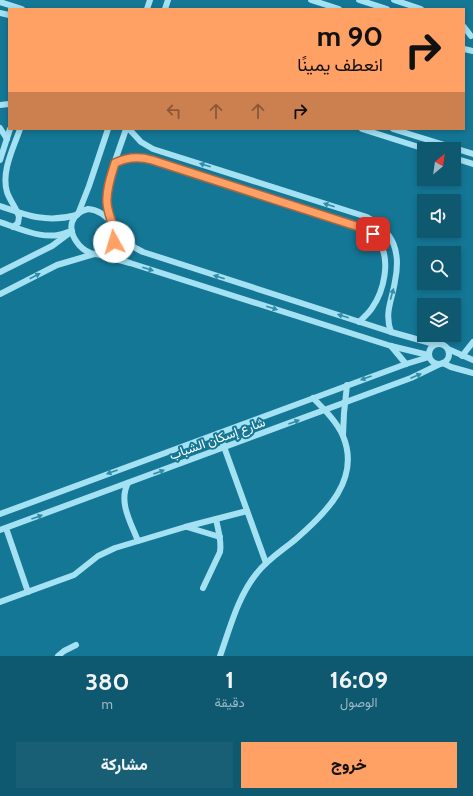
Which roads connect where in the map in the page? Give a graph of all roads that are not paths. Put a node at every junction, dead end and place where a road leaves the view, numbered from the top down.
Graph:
1 (311, 0) edge
2 (359, 0) edge
3 (394, 0) edge
4 (419, 0) edge
5 (0, 2) edge
6 (410, 2) edge
7 (330, 7) edge
8 (19, 8) edge
9 (384, 8) edge
10 (419, 8) edge
11 (465, 28) edge
12 (472, 37) edge
13 (0, 128) edge
14 (10, 130) edge
15 (20, 130) edge
16 (108, 130) edge
17 (128, 130) edge
18 (129, 130) edge
19 (365, 130) edge
20 (396, 130) edge
21 (7, 139) junction
22 (417, 146) edge
23 (473, 154) edge
24 (0, 160) edge
25 (461, 160) edge
26 (115, 163) junction
27 (473, 164) edge
28 (0, 165) edge
29 (7, 166) junction
30 (0, 206) edge
31 (17, 212) junction
32 (77, 214) junction
33 (0, 222) edge
34 (13, 227) junction
35 (114, 228) junction
36 (72, 230) junction
37 (96, 254) junction
38 (0, 272) edge
39 (0, 294) edge
40 (359, 322) junction
41 (391, 332) junction
42 (473, 342) edge
43 (434, 344) junction
44 (392, 346) junction
45 (448, 349) junction
46 (429, 356) junction
47 (462, 356) junction
48 (473, 360) edge
49 (442, 363) junction
50 (406, 364) junction
51 (473, 373) edge
52 (347, 385) junction
53 (313, 398) junction
54 (345, 403) junction
55 (325, 410) junction
56 (219, 433) junction
57 (343, 435) junction
58 (224, 448) junction
59 (128, 483) junction
60 (247, 511) junction
61 (0, 514) edge
62 (216, 519) junction
63 (185, 527) junction
64 (3, 529) edge
65 (220, 537) junction
66 (138, 541) junction
67 (266, 563) junction
68 (203, 588) dead end
69 (28, 592) junction
70 (0, 602) edge
71 (76, 644) dead end
72 (58, 656) edge
73 (220, 656) edge

1 - 7 street
2 - 9 street
3 - 6 street
4 - 10 street
5 - 8 street
6 - 10 street
11 - 12 street
13 - 21 street
14 - 21 street
15 - 29 street
16 - 32 street
17 - 26 street
41 -> 18 street
19 - 22 street
20 - 23 street
21 - 24 street
25 - 27 street
26 - 35 street
26 - 40 street
28 - 29 street
29 - 31 street
30 - 31 street
31 - 32 street
31 - 34 street
32 - 35 street
32 - 36 street
33 - 34 street
34 - 36 street
35 - 37 street
40 -> 35 street
36 - 37 street
36 - 38 street
39 -> 37 street
37 -> 44 street
40 - 41 street
41 - 43 street
42 - 47 street
43 - 45 street
43 - 46 street
44 - 46 street
44 - 50 street
45 - 47 street
45 - 49 street
46 - 49 street
46 - 50 street, شارع إسكان الشباب
47 - 48 street
49 - 51 street
54 -> 49 street, شارع إسكان الشباب
50 -> 52 street, شارع إسكان الشباب
52 - 53 street, شارع إسكان الشباب
52 - 54 street
53 - 55 street
53 - 56 street, شارع إسكان الشباب
54 - 55 street, شارع إسكان الشباب
54 - 57 street
55 - 57 street
58 -> 55 street, شارع إسكان الشباب
56 - 58 street
56 -> 61 street, شارع إسكان الشباب
57 - 67 street
59 -> 58 street, شارع إسكان الشباب
58 - 60 street
64 -> 59 street, شارع إسكان الشباب
59 - 66 street
60 - 62 street
60 - 67 street
62 - 63 street
62 - 65 street
63 - 65 street
63 - 66 street
64 - 69 street
65 - 68 street
66 - 69 street
67 - 73 street
69 - 70 street
71 - 72 street

